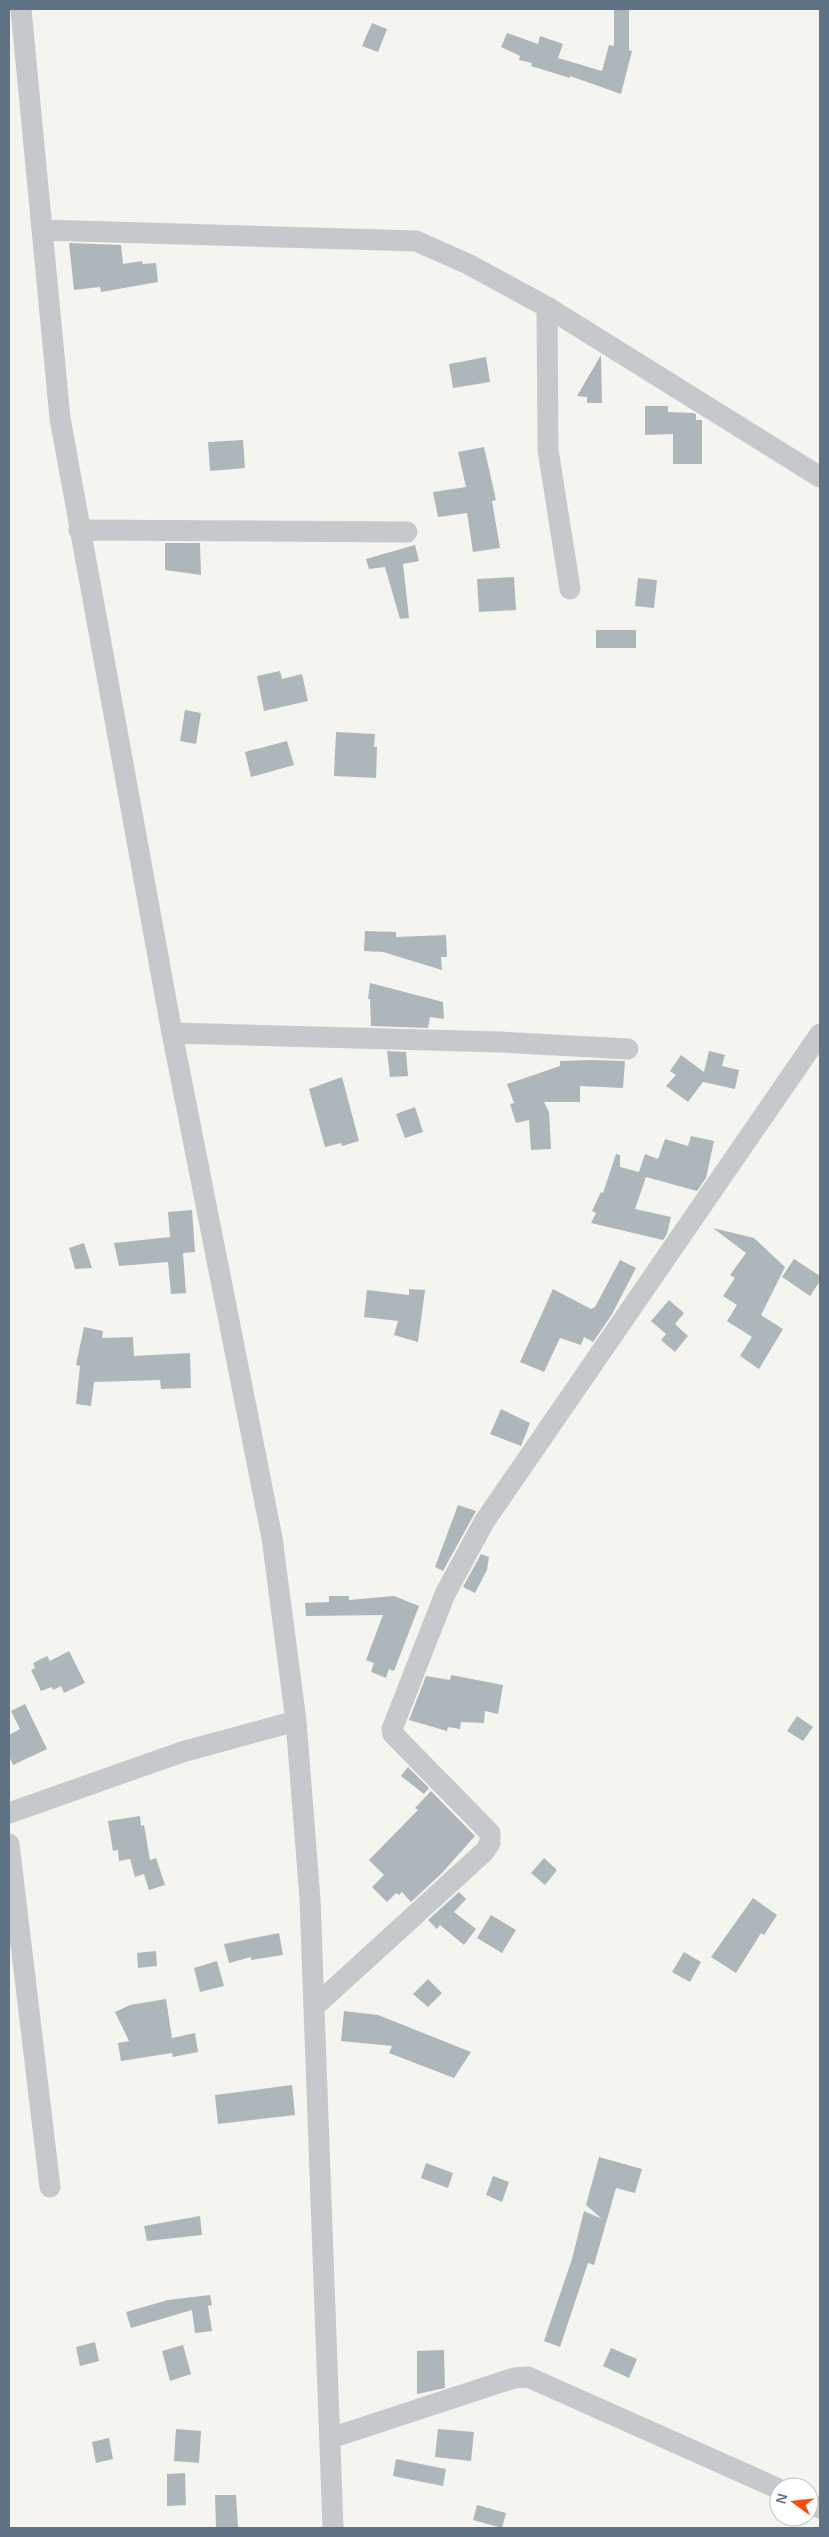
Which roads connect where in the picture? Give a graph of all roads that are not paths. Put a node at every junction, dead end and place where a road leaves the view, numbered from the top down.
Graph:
1 (21, 9) edge
2 (17, 52) edge
3 (42, 230) junction
4 (547, 307) junction
5 (820, 477) edge
6 (79, 530) junction
7 (407, 532) dead end
8 (570, 589) dead end
9 (172, 1033) junction
10 (820, 1034) edge
11 (628, 1049) dead end
12 (296, 1721) junction
13 (9, 1813) edge
14 (9, 1844) edge
15 (314, 2007) junction
16 (50, 2188) dead end
17 (331, 2438) junction
18 (769, 2485) edge
19 (331, 2528) edge

1 - 2 street
2 - 3 street
3 - 4 street
3 - 6 street
4 - 5 street
4 - 8 street
6 - 7 street
6 - 9 street
9 - 11 street
9 - 12 street
10 - 15 street
12 - 13 street
12 - 15 street
14 - 16 street
15 - 17 street
17 - 18 street
17 - 19 street

